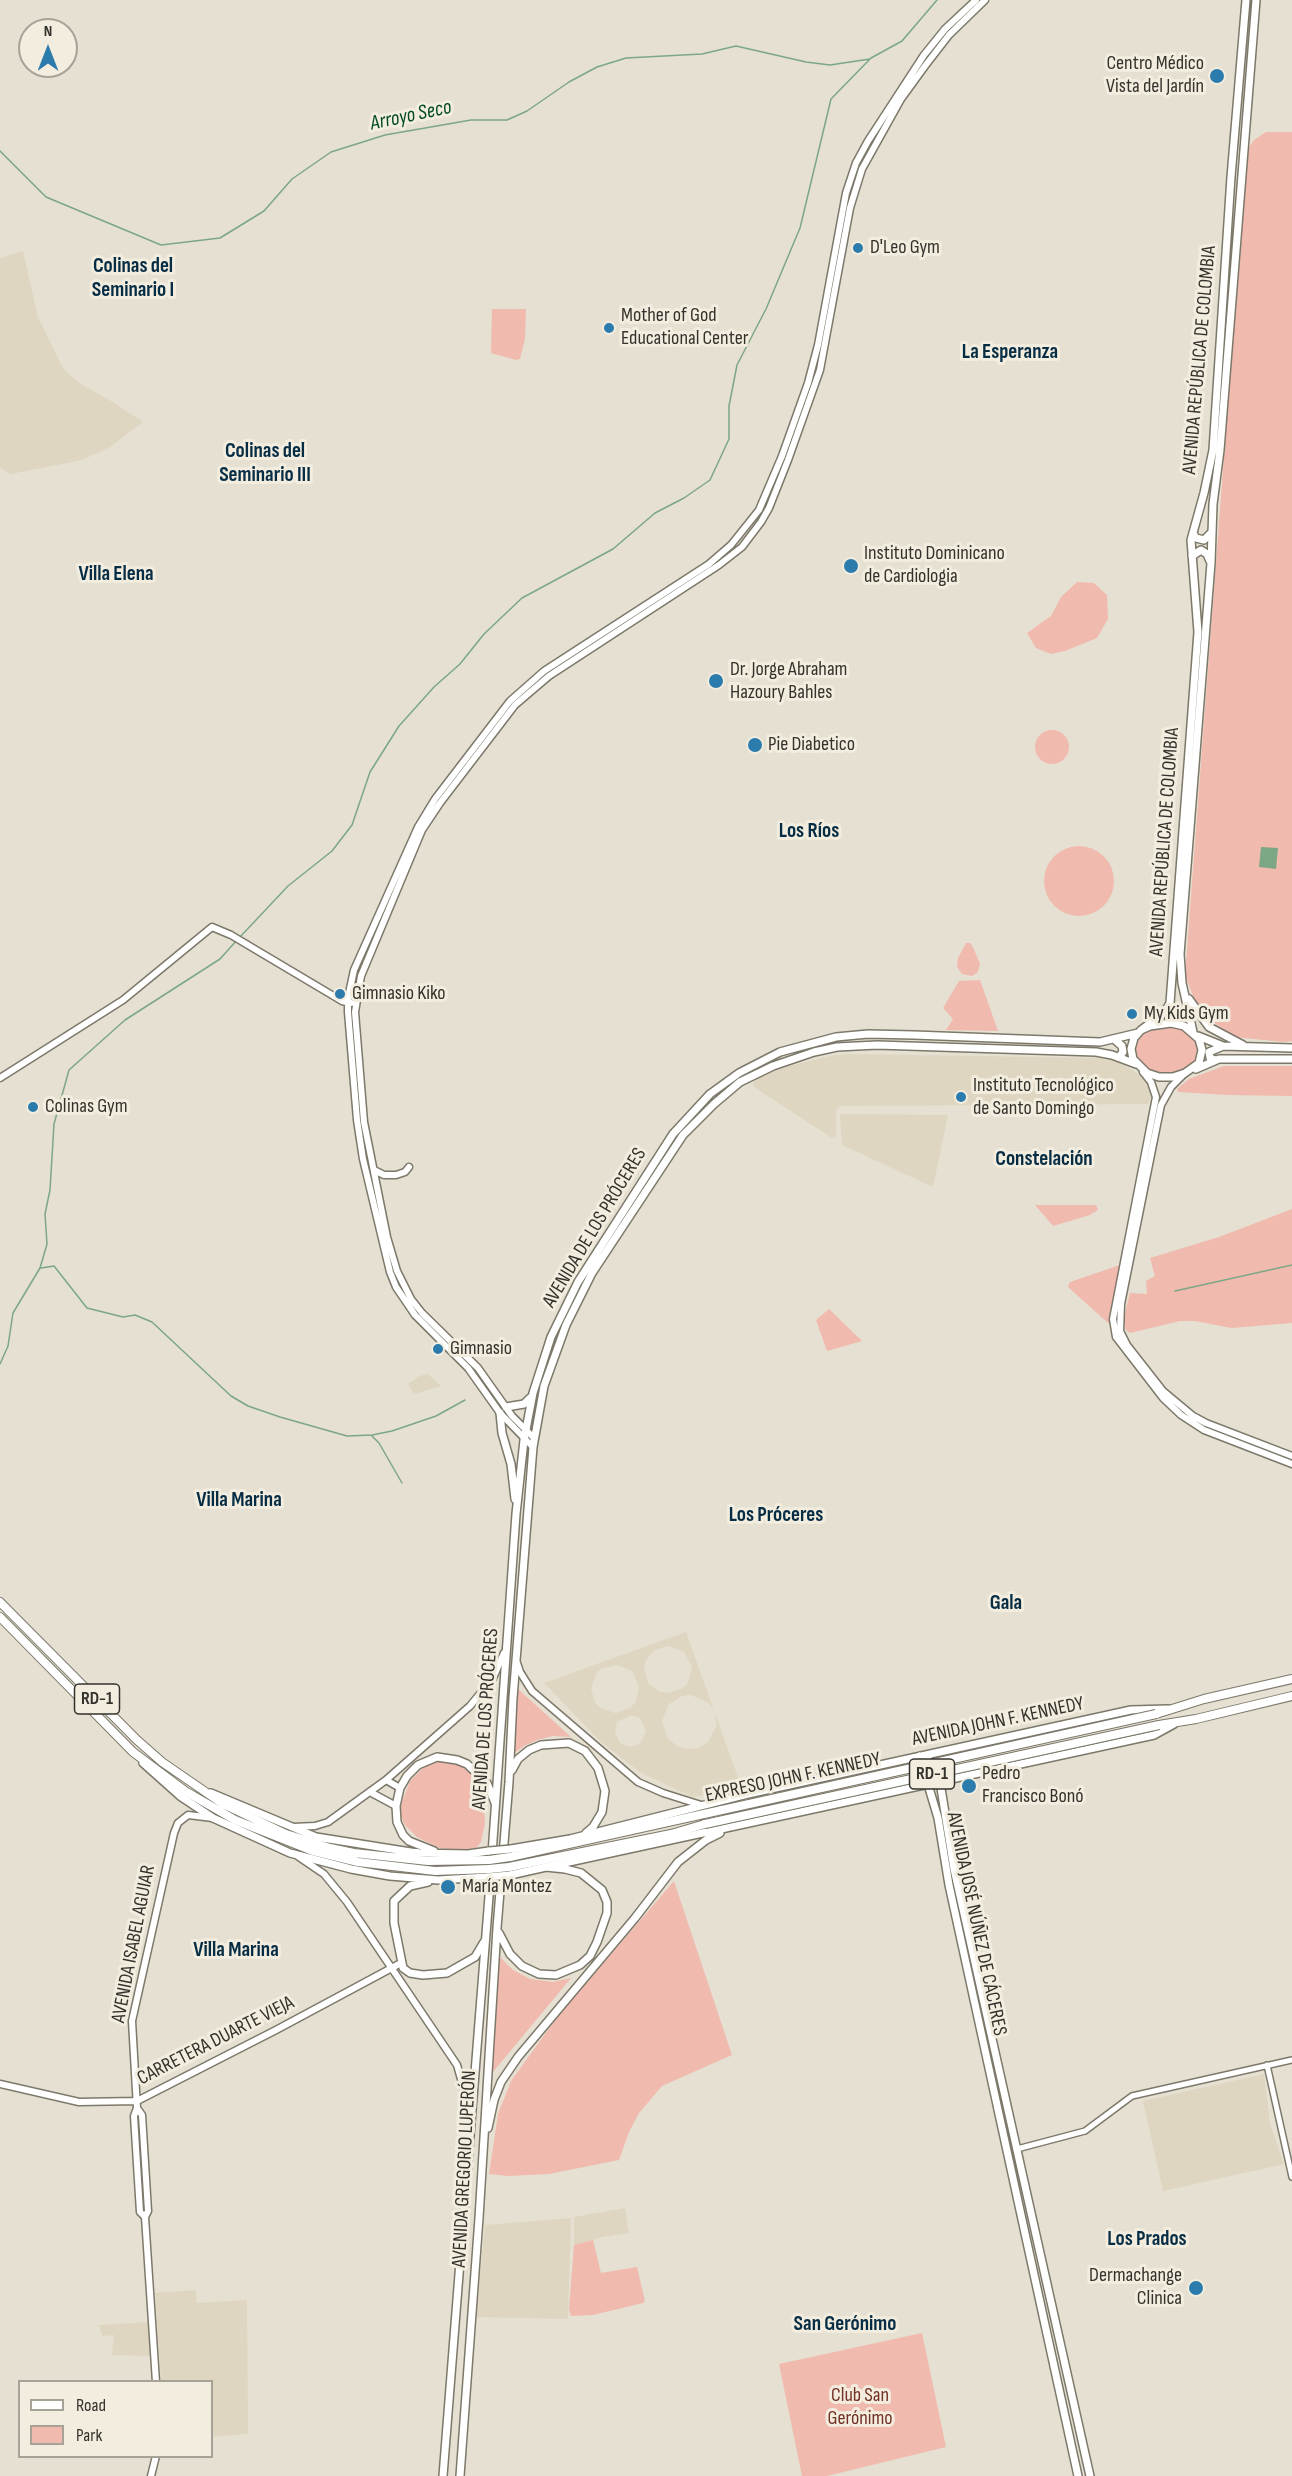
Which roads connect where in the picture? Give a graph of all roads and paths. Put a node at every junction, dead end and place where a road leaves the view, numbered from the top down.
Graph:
1 (976, 0) edge
2 (985, 0) edge
3 (1246, 0) edge
4 (1256, 0) edge
5 (1211, 531) junction
6 (1192, 533) junction
7 (1192, 556) junction
8 (1211, 563) junction
9 (1186, 994) junction
10 (352, 1003) junction
11 (1170, 1003) junction
12 (1187, 1004) junction
13 (1140, 1031) junction
14 (1194, 1033) junction
15 (1115, 1040) junction
16 (1223, 1046) junction
17 (1248, 1047) junction
18 (1292, 1048) edge
19 (1119, 1057) junction
20 (1292, 1059) edge
21 (1216, 1060) junction
22 (1139, 1067) junction
23 (1188, 1072) junction
24 (0, 1077) edge
25 (409, 1167) dead end
26 (374, 1170) junction
27 (1119, 1338) junction
28 (470, 1366) junction
29 (533, 1393) junction
30 (506, 1407) junction
31 (500, 1413) junction
32 (525, 1429) junction
33 (534, 1438) junction
34 (524, 1440) junction
35 (533, 1447) junction
36 (1292, 1456) edge
37 (1292, 1464) edge
38 (516, 1514) junction
39 (0, 1602) edge
40 (0, 1617) edge
41 (507, 1641) junction
42 (516, 1661) junction
43 (1292, 1679) edge
44 (1292, 1696) edge
45 (1177, 1709) junction
46 (1175, 1724) junction
47 (957, 1748) junction
48 (133, 1752) junction
49 (602, 1752) junction
50 (920, 1756) junction
51 (593, 1760) junction
52 (895, 1761) junction
53 (966, 1776) junction
54 (386, 1780) junction
55 (509, 1782) junction
56 (940, 1782) junction
57 (928, 1785) junction
58 (400, 1788) junction
59 (200, 1789) junction
60 (370, 1791) junction
61 (900, 1791) junction
62 (701, 1805) junction
63 (396, 1806) junction
64 (496, 1806) junction
65 (213, 1818) junction
66 (291, 1827) junction
67 (732, 1828) junction
68 (577, 1838) junction
69 (290, 1853) junction
70 (417, 1853) junction
71 (511, 1853) junction
72 (448, 1854) junction
73 (377, 1861) junction
74 (489, 1866) junction
75 (546, 1867) junction
76 (507, 1868) junction
77 (438, 1880) junction
78 (497, 1928) junction
79 (486, 1937) junction
80 (401, 1963) junction
81 (391, 1968) junction
82 (1292, 2060) edge
83 (1267, 2065) junction
84 (0, 2084) edge
85 (137, 2104) junction
86 (470, 2134) junction
87 (1017, 2149) junction
88 (1291, 2168) edge
89 (482, 2172) junction
90 (1292, 2177) edge
91 (156, 2380) edge
92 (156, 2458) edge
93 (152, 2476) edge
94 (443, 2476) edge
95 (460, 2476) edge
96 (1078, 2476) edge
97 (1090, 2476) edge

1 - 10 main road
2 - 10 main road
3 - 6 main road, AVENIDA REPÚBLICA DE COLOMBIA
4 - 5 main road, AVENIDA REPÚBLICA DE COLOMBIA
5 - 6 main road
5 - 8 main road, AVENIDA REPÚBLICA DE COLOMBIA
6 - 7 main road, AVENIDA REPÚBLICA DE COLOMBIA
7 - 8 main road
7 - 11 main road, AVENIDA REPÚBLICA DE COLOMBIA
8 - 9 main road, AVENIDA REPÚBLICA DE COLOMBIA
9 - 12 main road, AVENIDA REPÚBLICA DE COLOMBIA
9 - 17 main road
10 - 24 main road
10 - 26 main road
10 - 28 main road
11 - 12 main road
11 - 13 main road
12 - 14 main road, AVENIDA REPÚBLICA DE COLOMBIA
13 - 14 main road
13 - 15 main road, AVENIDA DE LOS PRÓCERES
13 - 22 main road
14 - 16 main road
14 - 23 main road
15 - 19 main road
15 - 29 main road, AVENIDA DE LOS PRÓCERES
16 - 17 main road
16 - 21 main road
17 - 18 main road
19 - 22 main road, AVENIDA DE LOS PRÓCERES
19 - 33 main road, AVENIDA DE LOS PRÓCERES
20 - 21 main road
21 - 23 main road
22 - 23 main road
22 - 27 main road
23 - 27 main road
25 - 26 main road
26 - 28 main road
27 - 36 main road
27 - 37 main road
28 - 30 main road
28 - 31 main road
29 - 30 main road
29 - 32 main road, AVENIDA DE LOS PRÓCERES
30 - 32 main road
31 - 34 main road
31 - 38 main road
32 - 33 main road
32 - 34 main road, AVENIDA DE LOS PRÓCERES
33 - 35 main road, AVENIDA DE LOS PRÓCERES
34 - 35 main road
34 - 38 main road, AVENIDA DE LOS PRÓCERES
35 - 42 main road, AVENIDA DE LOS PRÓCERES
38 - 41 main road, AVENIDA DE LOS PRÓCERES
39 - 59 highway, RD-1
40 - 48 highway, RD-1
41 - 54 main road
41 - 64 main road, AVENIDA DE LOS PRÓCERES
42 - 49 main road
42 - 55 main road, AVENIDA DE LOS PRÓCERES
43 - 45 highway, EXPRESO JOHN F. KENNEDY / RD-1
44 - 46 highway, EXPRESO JOHN F. KENNEDY / RD-1
45 - 47 main road, AVENIDA JOHN F. KENNEDY
45 - 71 highway, EXPRESO JOHN F. KENNEDY / RD-1, bridge
46 - 53 main road, RD-1
46 - 76 highway, EXPRESO JOHN F. KENNEDY / RD-1, bridge
47 - 50 main road, AVENIDA JOHN F. KENNEDY
47 - 53 main road
48 - 65 main road
48 - 73 highway, RD-1
49 - 51 main road
49 - 62 main road
50 - 52 main road, AVENIDA JOHN F. KENNEDY
50 - 56 main road, AVENIDA JOSÉ NÚÑEZ DE CÁCERES
50 - 57 main road, AVENIDA JOSÉ NÚÑEZ DE CÁCERES
51 - 55 main road
51 - 68 main road
52 - 61 main road
52 - 62 main road, AVENIDA JOHN F. KENNEDY
53 - 56 main road, RD-1
54 - 58 main road
54 - 60 main road
55 - 76 main road, AVENIDA DE LOS PRÓCERES
56 - 57 main road, RD-1
56 - 87 main road, AVENIDA JOSÉ NÚÑEZ DE CÁCERES
57 - 61 main road, RD-1
57 - 96 main road, AVENIDA JOSÉ NÚÑEZ DE CÁCERES
58 - 63 main road
58 - 64 main road
59 - 66 main road
59 - 73 highway, RD-1
60 - 63 main road
60 - 66 main road
61 - 67 main road, RD-1
62 - 68 main road, AVENIDA JOHN F. KENNEDY
63 - 72 main road
64 - 74 main road, AVENIDA DE LOS PRÓCERES
65 - 69 main road
65 - 85 main road, AVENIDA ISABEL AGUIAR
66 - 70 main road
67 - 75 main road
67 - 89 main road
68 - 71 main road, AVENIDA JOHN F. KENNEDY
69 - 77 main road
69 - 81 main road
70 - 72 main road
70 - 73 highway
71 - 74 highway, RD-1, bridge
72 - 74 main road
73 - 74 highway, RD-1
74 - 76 highway, RD-1, bridge
74 - 77 main road
74 - 79 main road, AVENIDA GREGORIO LUPERÓN
75 - 76 main road
75 - 78 main road
76 - 78 main road, AVENIDA GREGORIO LUPERÓN
77 - 80 main road
78 - 89 main road, AVENIDA GREGORIO LUPERÓN
79 - 80 main road
79 - 86 main road, AVENIDA GREGORIO LUPERÓN
80 - 81 main road, CARRETERA DUARTE VIEJA
81 - 85 main road, CARRETERA DUARTE VIEJA
81 - 86 main road
82 - 83 street
83 - 87 street
83 - 88 street
84 - 85 main road, CARRETERA DUARTE VIEJA
85 - 91 main road, AVENIDA ISABEL AGUIAR
86 - 94 main road, AVENIDA GREGORIO LUPERÓN
87 - 97 main road, AVENIDA JOSÉ NÚÑEZ DE CÁCERES
88 - 90 street
89 - 95 main road, AVENIDA GREGORIO LUPERÓN
92 - 93 main road

